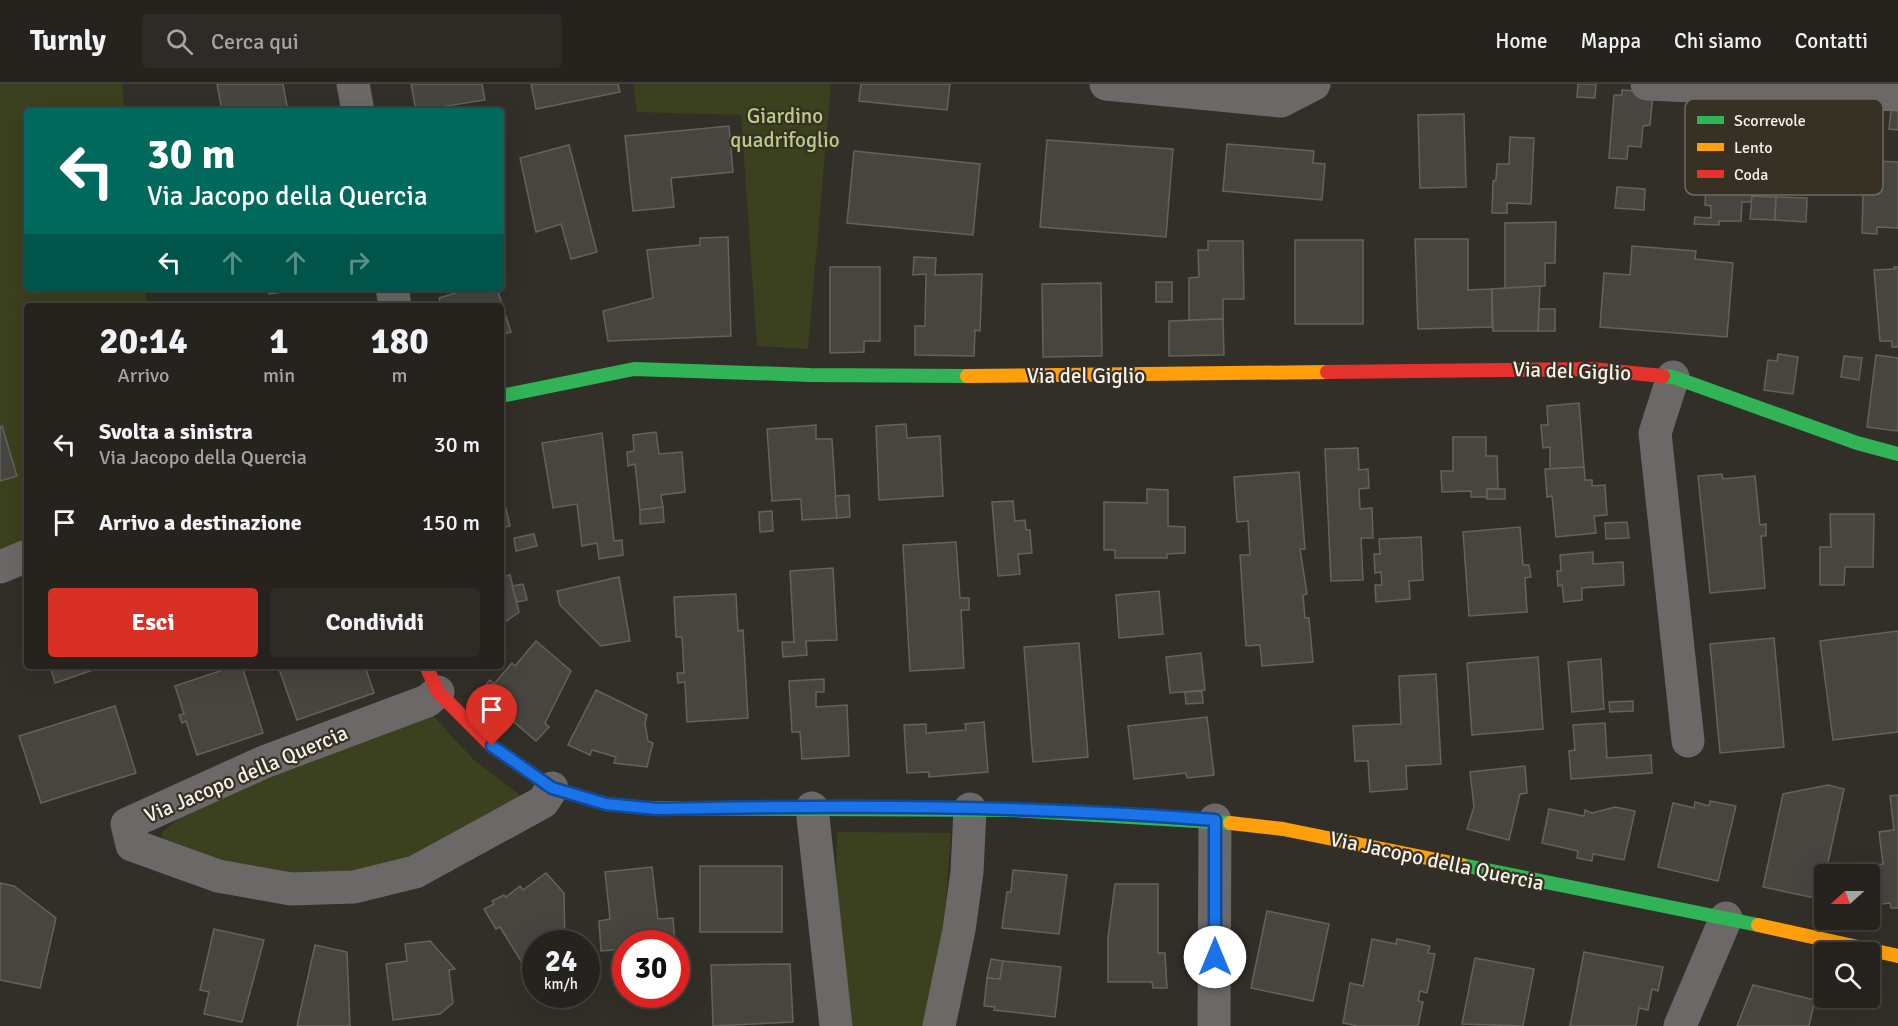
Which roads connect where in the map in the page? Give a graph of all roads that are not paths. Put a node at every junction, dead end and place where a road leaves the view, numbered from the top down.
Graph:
1 (352, 84) edge
2 (1106, 84) edge
3 (1314, 84) edge
4 (1647, 84) edge
5 (1898, 94) edge
6 (357, 108) edge
7 (1673, 377) junction
8 (504, 395) edge
9 (1898, 454) edge
10 (24, 557) edge
11 (0, 567) edge
12 (432, 679) edge
13 (1689, 741) dead end
14 (552, 788) junction
15 (812, 807) junction
16 (970, 809) junction
17 (1215, 820) junction
18 (1726, 918) junction
19 (1898, 956) edge
20 (836, 1026) edge
21 (939, 1026) edge
22 (1214, 1026) edge
23 (1680, 1026) edge

1 - 6 street
2 - 3 street
4 - 5 street
7 - 8 street, Via del Giglio
7 - 9 street, Via del Giglio
7 - 13 street
10 - 11 street
12 - 14 street, Via Jacopo della Quercia
12 - 14 street, Via Jacopo della Quercia
14 - 15 street, Via Jacopo della Quercia
15 - 16 street, Via Jacopo della Quercia
15 - 20 street
16 - 17 street, Via Jacopo della Quercia
16 - 21 street
17 - 18 street, Via Jacopo della Quercia
17 - 22 street
18 - 19 street, Via Jacopo della Quercia
18 - 23 street

